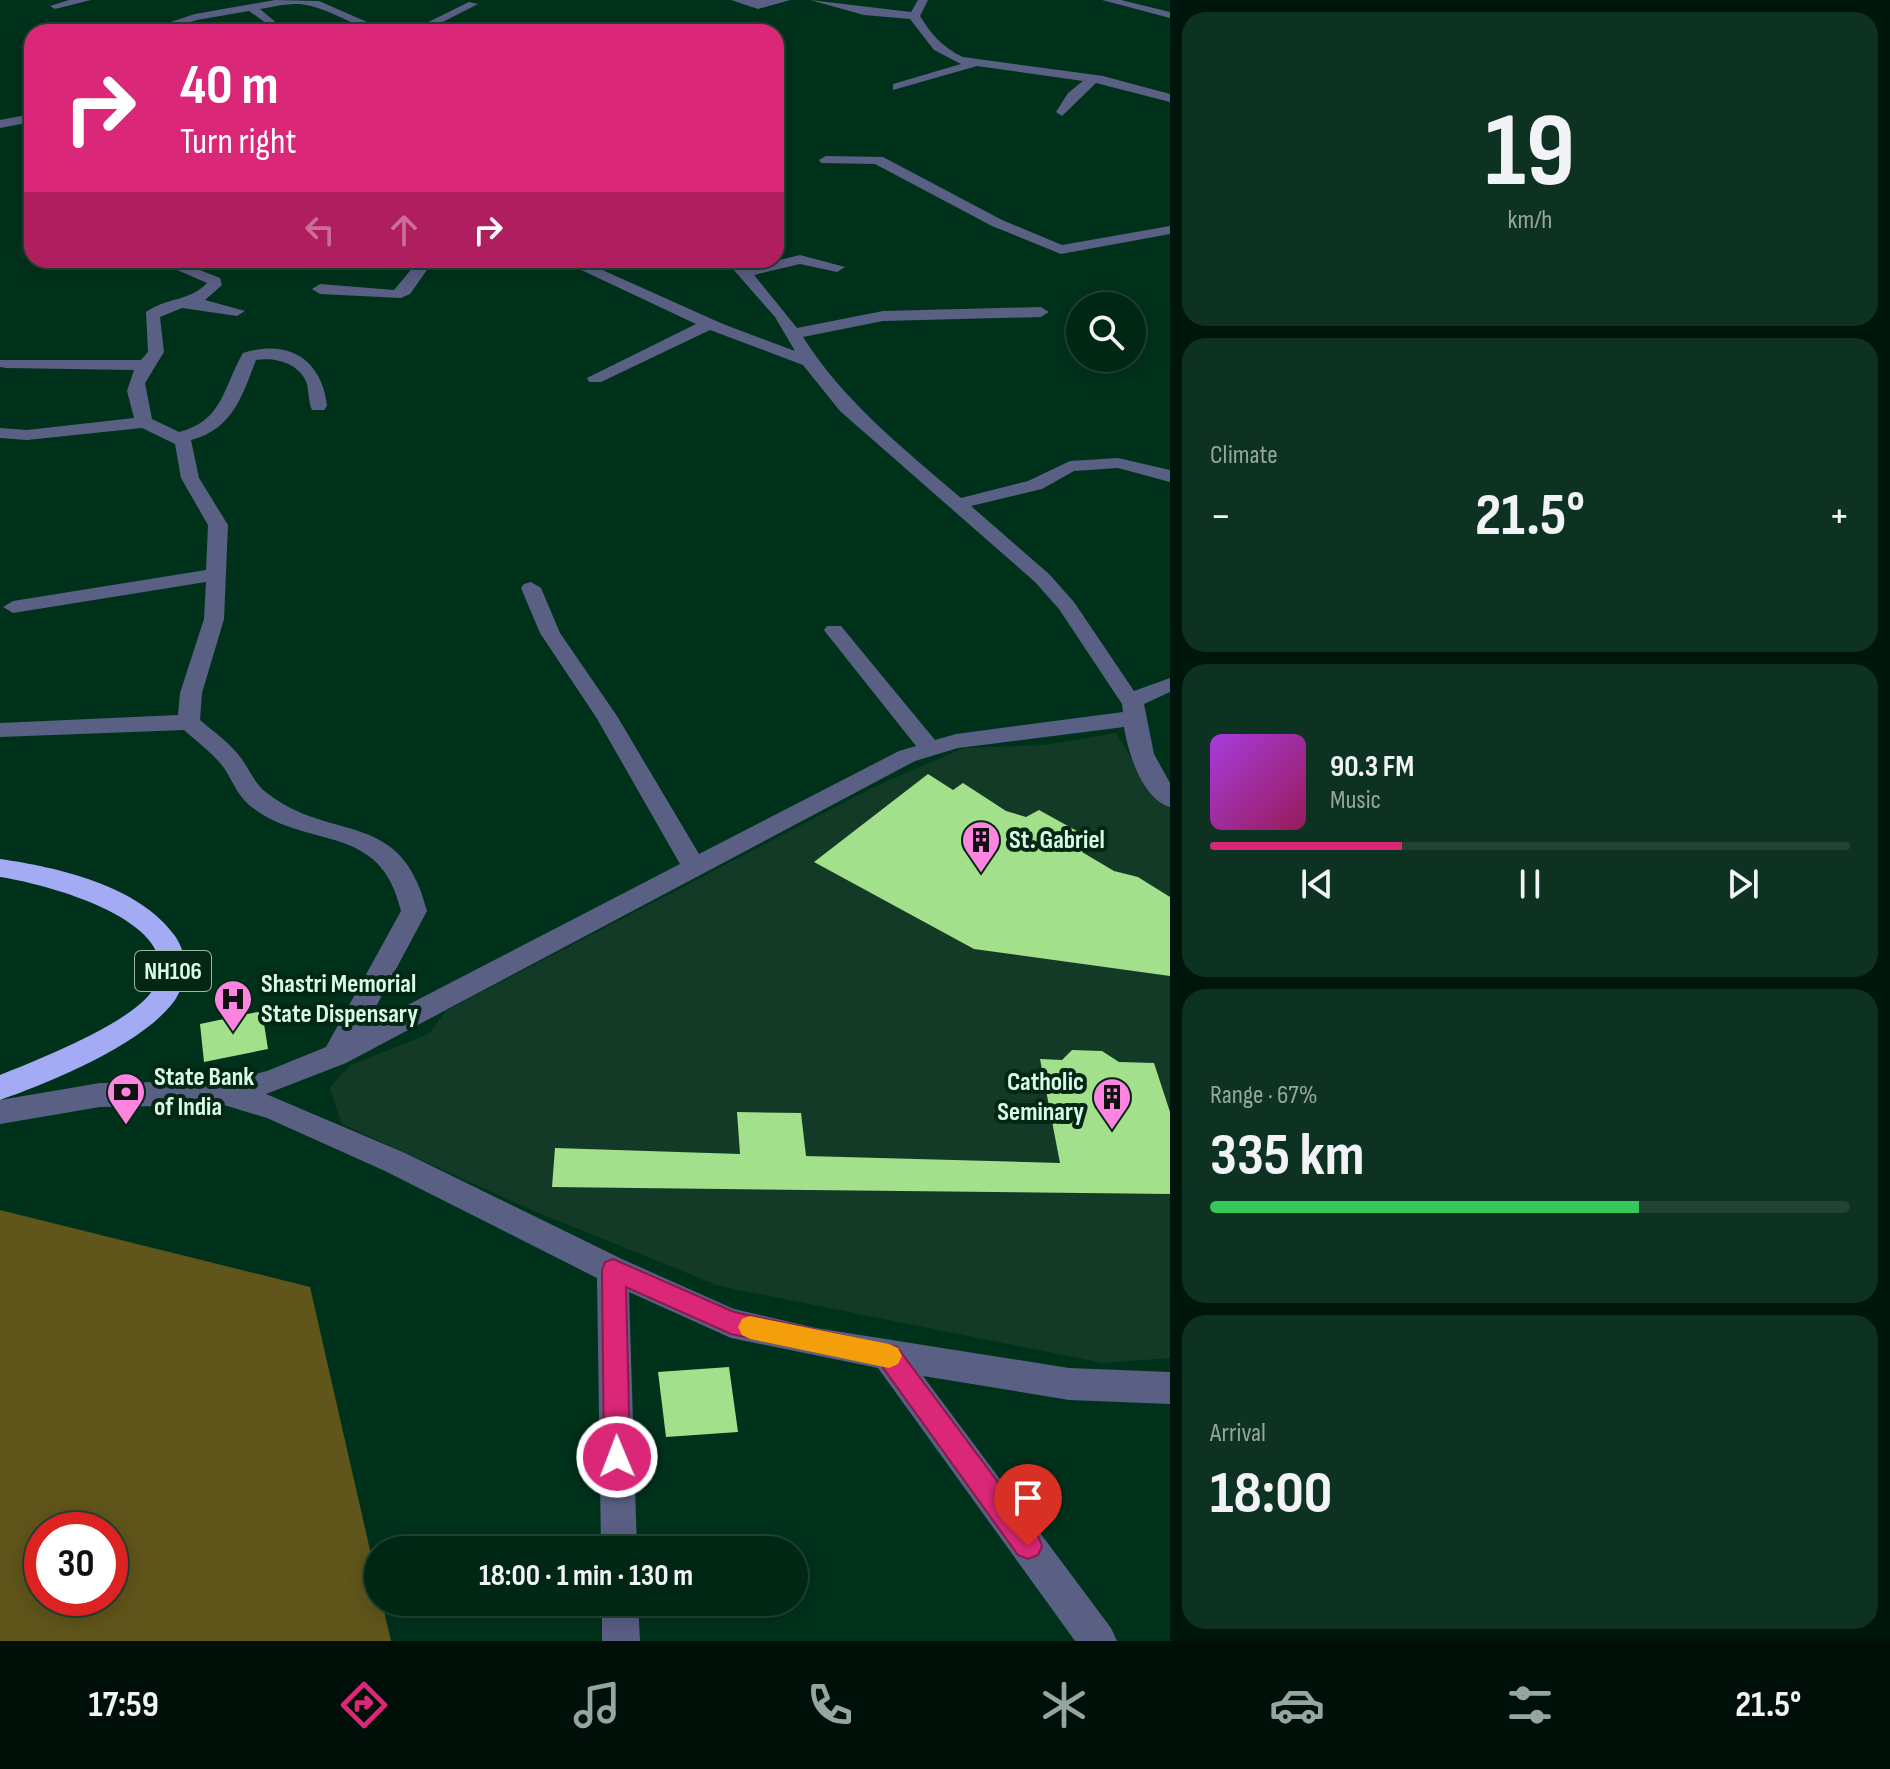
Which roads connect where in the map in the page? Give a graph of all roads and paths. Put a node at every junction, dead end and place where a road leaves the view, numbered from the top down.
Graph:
1 (86, 0) edge
2 (300, 0) edge
3 (736, 0) edge
4 (785, 0) edge
5 (815, 0) edge
6 (923, 0) edge
7 (1107, 0) edge
8 (473, 4) dead end
9 (55, 6) dead end
10 (184, 6) dead end
11 (251, 7) junction
12 (1170, 15) edge
13 (914, 16) junction
14 (195, 17) junction
15 (172, 24) edge
16 (272, 24) edge
17 (363, 24) edge
18 (431, 24) edge
19 (972, 64) junction
20 (1093, 79) junction
21 (897, 87) dead end
22 (1170, 98) edge
23 (1062, 112) dead end
24 (24, 120) edge
25 (0, 124) edge
26 (826, 160) dead end
27 (1170, 230) edge
28 (784, 263) edge
29 (837, 267) dead end
30 (182, 268) edge
31 (421, 268) edge
32 (585, 268) edge
33 (740, 268) edge
34 (765, 268) edge
35 (745, 273) junction
36 (320, 289) dead end
37 (194, 305) junction
38 (237, 311) dead end
39 (1041, 312) dead end
40 (709, 324) junction
41 (793, 334) junction
42 (809, 361) junction
43 (6, 363) dead end
44 (143, 365) junction
45 (595, 378) dead end
46 (318, 406) dead end
47 (144, 422) junction
48 (0, 433) edge
49 (179, 438) junction
50 (1170, 476) edge
51 (958, 504) junction
52 (216, 574) junction
53 (531, 588) dead end
54 (13, 607) dead end
55 (834, 630) dead end
56 (1170, 685) edge
57 (1133, 710) junction
58 (189, 722) junction
59 (0, 730) edge
60 (929, 747) junction
61 (1170, 799) edge
62 (694, 866) junction
63 (0, 868) edge
64 (336, 1055) junction
65 (0, 1088) edge
66 (224, 1093) junction
67 (0, 1112) edge
68 (613, 1270) junction
69 (888, 1355) junction
70 (1170, 1388) edge
71 (619, 1536) edge
72 (620, 1616) edge
73 (621, 1641) edge
74 (1098, 1641) edge

1 - 9 street
2 - 11 street
2 - 17 street
3 - 4 street
5 - 13 street
6 - 13 street
7 - 12 street
8 - 18 street
10 - 14 street
11 - 14 street
11 - 16 street
13 - 19 street
14 - 15 street
19 - 20 street
19 - 21 street
20 - 22 street
20 - 23 street
24 - 25 street
26 - 27 street
28 - 29 street
30 - 37 street
31 - 36 street
32 - 40 street
33 - 35 street
34 - 35 street
35 - 41 street
37 - 38 street
37 - 44 street
39 - 41 street
40 - 42 street
40 - 45 street
41 - 42 street
42 - 51 street
43 - 44 street
44 - 47 street
46 - 49 street
47 - 48 street
47 - 49 street
49 - 52 street
50 - 51 street
51 - 57 street
52 - 54 street
52 - 58 street
53 - 62 street
55 - 60 street
56 - 57 street
57 - 60 street
57 - 61 street
58 - 59 street
58 - 64 street
60 - 62 street
62 - 64 street
63 - 65 highway, NH106
64 - 66 street
66 - 67 street
66 - 68 street
68 - 69 street
68 - 71 street
69 - 70 street
69 - 74 street
72 - 73 street

